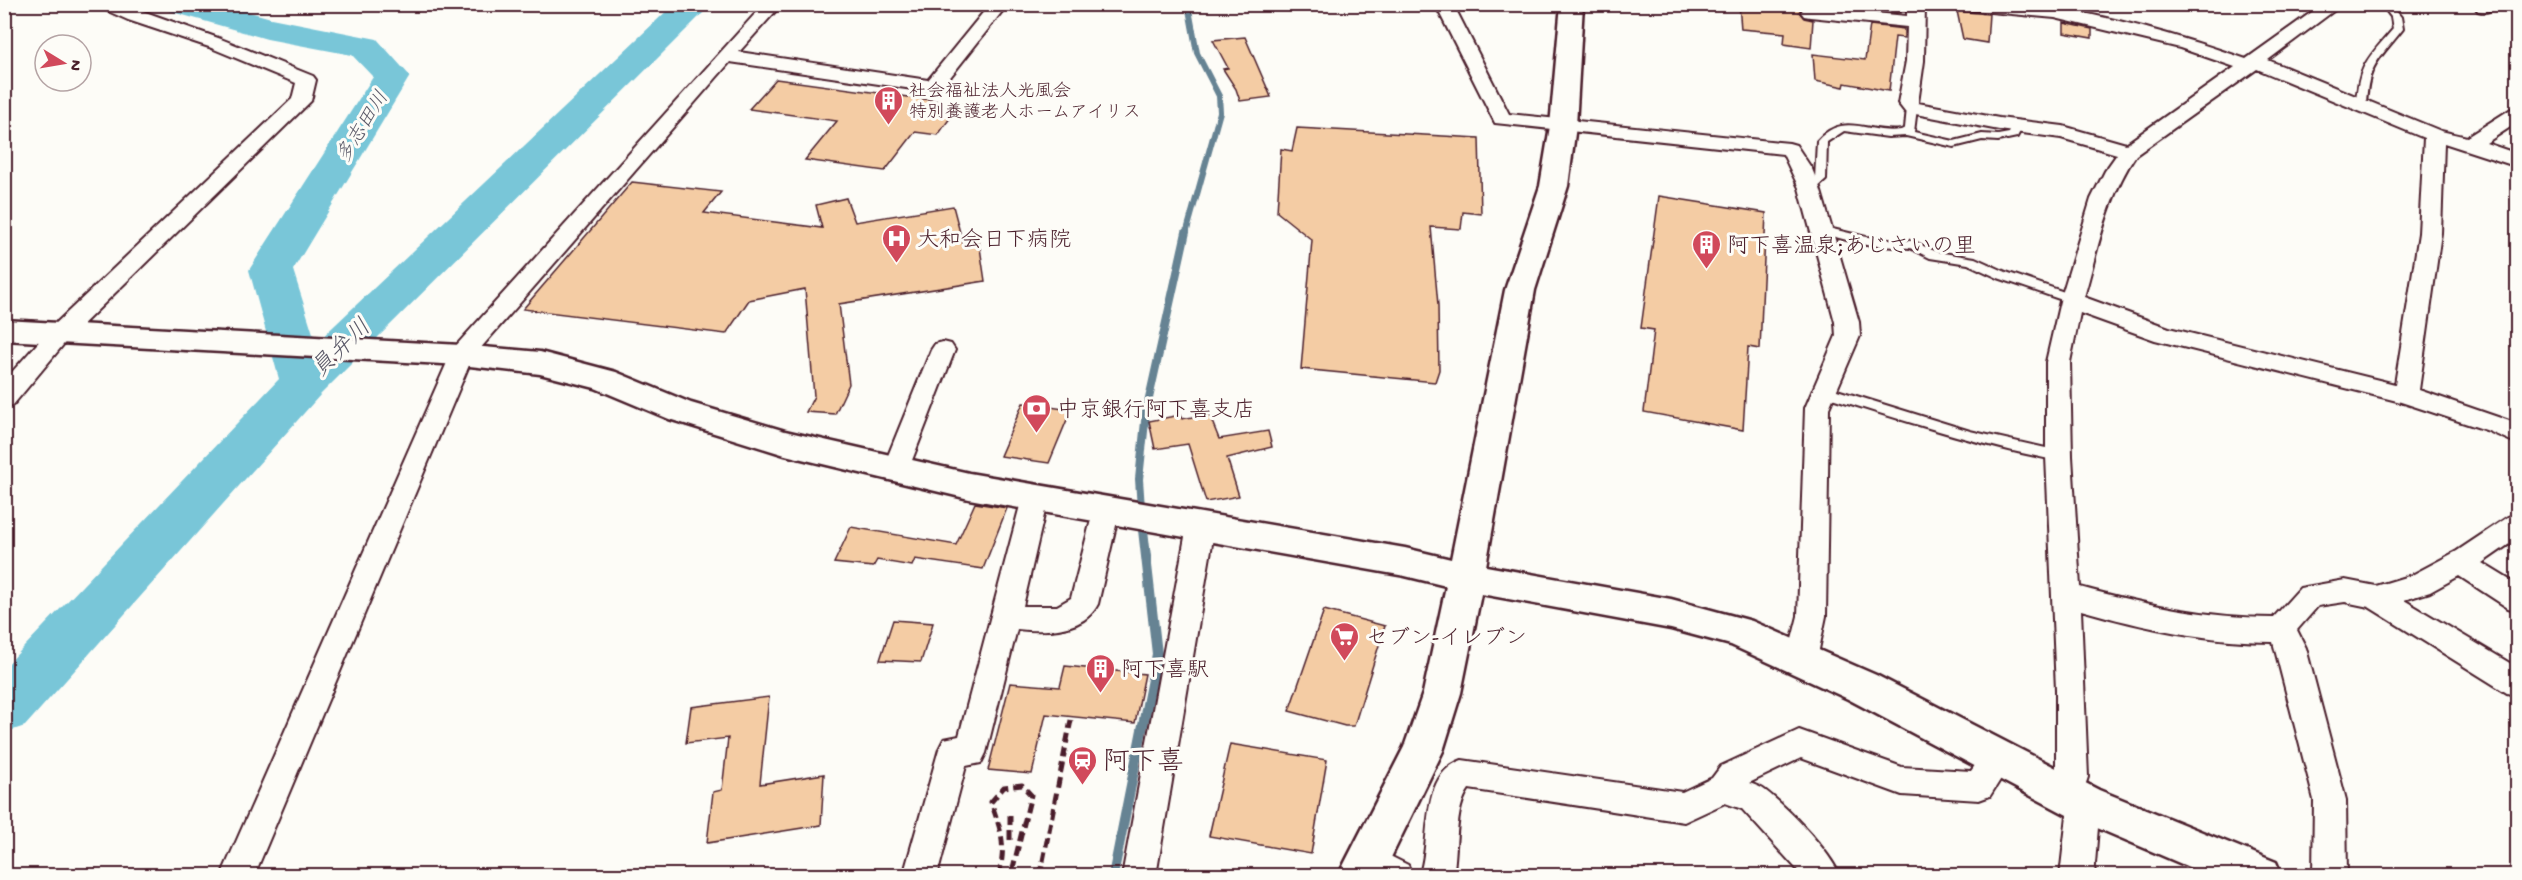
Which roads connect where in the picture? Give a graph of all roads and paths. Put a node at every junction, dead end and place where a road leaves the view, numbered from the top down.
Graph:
1 (107, 4) edge
2 (774, 4) edge
3 (1000, 4) edge
4 (1444, 4) edge
5 (1572, 4) edge
6 (1958, 4) edge
7 (2335, 4) edge
8 (2385, 4) edge
9 (1810, 12) dead end
10 (1915, 13) edge
11 (725, 56) junction
12 (2253, 64) junction
13 (2361, 105) junction
14 (1912, 108) junction
15 (2517, 113) edge
16 (1563, 126) junction
17 (2018, 126) junction
18 (1907, 133) junction
19 (2434, 135) junction
20 (2470, 144) junction
21 (2129, 151) junction
22 (2517, 161) edge
23 (1811, 188) junction
24 (1820, 230) junction
25 (2071, 300) junction
26 (4, 330) edge
27 (60, 333) junction
28 (943, 350) dead end
29 (461, 355) junction
30 (1824, 391) junction
31 (2406, 395) junction
32 (4, 399) edge
33 (2517, 435) edge
34 (2059, 456) junction
35 (896, 468) junction
36 (1035, 498) junction
37 (1133, 514) junction
38 (2517, 524) edge
39 (1201, 526) junction
40 (2460, 563) junction
41 (1466, 577) junction
42 (2066, 595) junction
43 (2376, 597) junction
44 (2517, 600) edge
45 (1006, 616) junction
46 (2282, 630) junction
47 (1802, 659) junction
48 (2517, 684) edge
49 (1998, 758) junction
50 (1723, 788) junction
51 (2075, 798) junction
52 (2203, 864) edge
53 (1374, 870) edge
54 (237, 876) edge
55 (920, 876) edge
56 (1139, 876) edge
57 (1435, 876) edge
58 (1824, 876) edge
59 (2077, 876) edge
60 (2261, 876) edge
61 (2330, 876) edge

1 - 27 street
2 - 11 street
3 - 11 street
4 - 16 street
5 - 16 street
6 - 12 street
7 - 12 street
8 - 13 lane
9 - 10 street
10 - 14 street
11 - 29 street
12 - 13 street
12 - 21 street
13 - 19 street
14 - 17 street
14 - 18 lane
15 - 20 street
16 - 23 street
16 - 41 street
17 - 18 lane
17 - 21 street
18 - 23 lane
19 - 20 street
19 - 31 street
20 - 22 street
21 - 25 street
23 - 24 street
24 - 25 lane
24 - 30 street
25 - 31 street
25 - 34 street
26 - 27 street
27 - 29 street
27 - 32 street
28 - 35 street
29 - 35 street
29 - 54 street
30 - 34 lane
30 - 47 street
31 - 33 street
34 - 42 street
35 - 36 street
36 - 37 street
36 - 45 street
37 - 39 street
37 - 45 street
38 - 40 street
39 - 41 street
39 - 56 street
40 - 43 street
40 - 44 street
41 - 47 street
41 - 53 street
42 - 46 street
42 - 51 street
43 - 46 street
43 - 48 street
45 - 55 street
46 - 61 street
47 - 49 street
49 - 50 street
49 - 51 street
50 - 57 street
50 - 58 street
51 - 52 street
51 - 59 street
52 - 60 street

